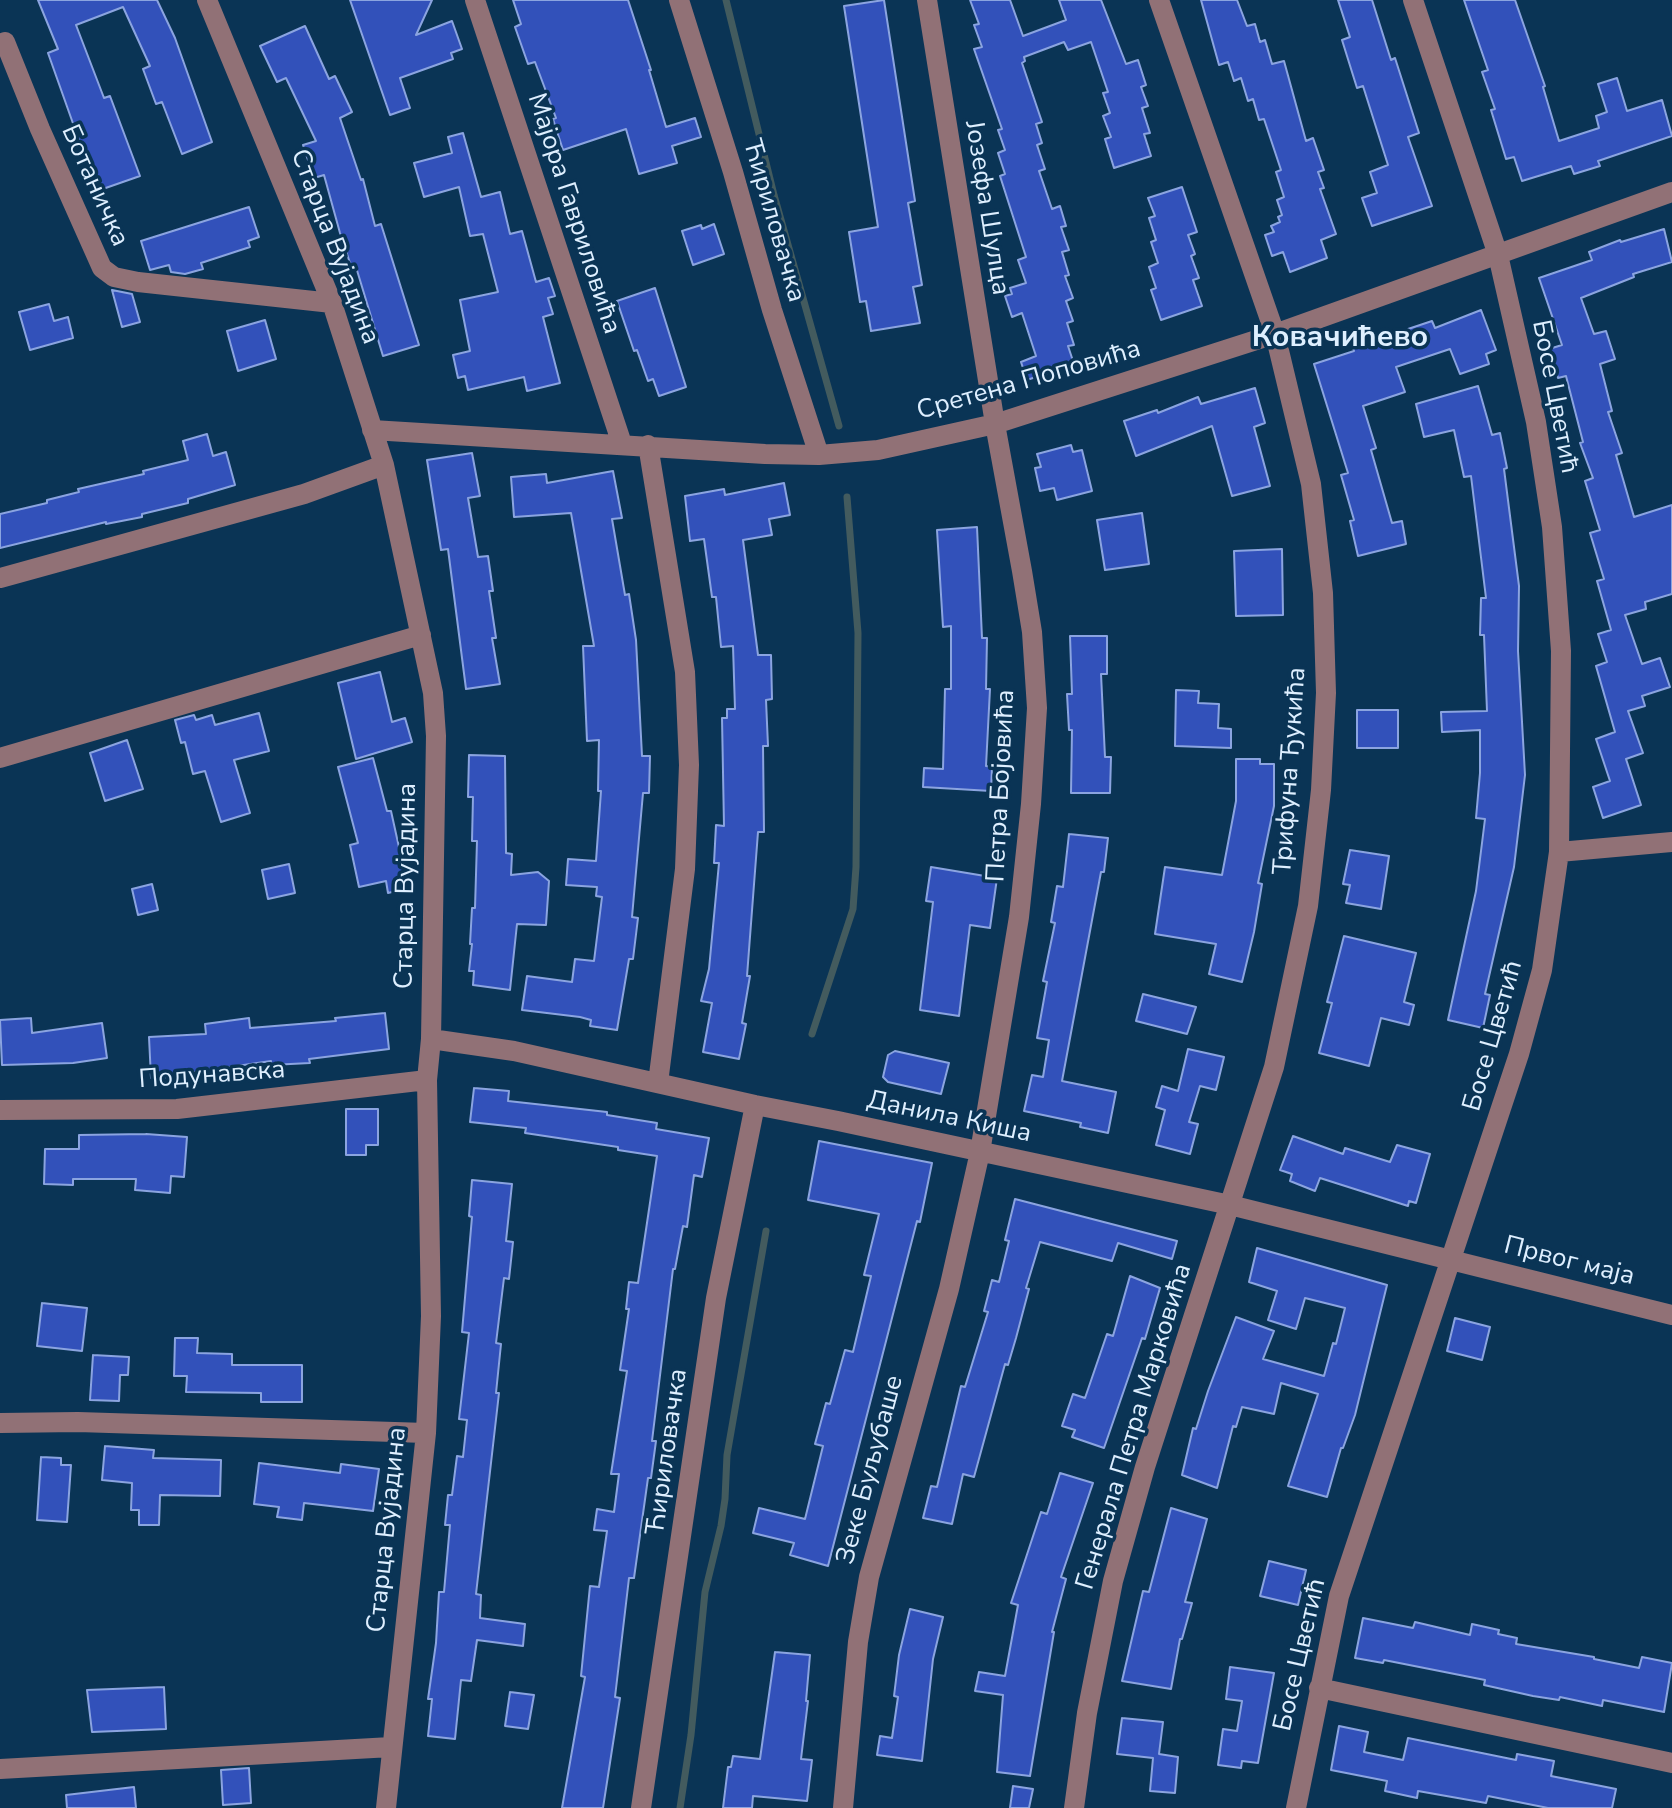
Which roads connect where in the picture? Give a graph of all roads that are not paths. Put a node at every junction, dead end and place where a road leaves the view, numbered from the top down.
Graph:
1 (207, 0) edge
2 (475, 0) edge
3 (679, 0) edge
4 (927, 0) edge
5 (1159, 0) edge
6 (1413, 0) edge
7 (5, 42) dead end
8 (1672, 192) edge
9 (1498, 255) junction
10 (332, 303) junction
11 (1275, 334) junction
12 (995, 424) junction
13 (372, 430) junction
14 (622, 444) junction
15 (648, 445) junction
16 (819, 455) junction
17 (384, 465) junction
18 (0, 578) edge
19 (421, 635) junction
20 (0, 758) edge
21 (1672, 842) edge
22 (1559, 852) junction
23 (431, 1039) junction
24 (427, 1080) junction
25 (658, 1083) junction
26 (755, 1105) junction
27 (0, 1110) edge
28 (980, 1152) junction
29 (1230, 1205) junction
30 (1453, 1259) junction
31 (1672, 1315) edge
32 (0, 1423) edge
33 (426, 1433) junction
34 (1319, 1688) junction
35 (391, 1747) junction
36 (1672, 1763) edge
37 (0, 1769) edge
38 (386, 1808) edge
39 (641, 1808) edge
40 (843, 1808) edge
41 (1074, 1808) edge
42 (1296, 1808) edge

1 - 10 street, Старца Вујадина
2 - 14 street, Мајора Гавриловића
3 - 16 street, Ћириловачка
4 - 12 street, Јозефа Шулца
5 - 11 street, Трифуна Ђукића
6 - 9 street, Босе Цветић
7 - 10 street, Ботаничка
8 - 9 street, Сретена Поповића
9 - 11 street, Сретена Поповића
9 - 22 street, Босе Цветић
10 - 13 street, Старца Вујадина
11 - 12 street, Сретена Поповића
11 - 29 street, Трифуна Ђукића
12 - 16 street, Сретена Поповића
12 - 28 street, Петра Бојовића
13 - 14 street, Сретена Поповића
13 - 17 street, Старца Вујадина
14 - 15 street, Сретена Поповића
15 - 16 street, Сретена Поповића
15 - 25 street
17 - 18 street
17 - 19 street, Старца Вујадина
19 - 20 street
19 - 23 street, Старца Вујадина
21 - 22 street
22 - 30 street, Босе Цветић
23 - 24 street, Старца Вујадина
23 - 25 street, Данила Киша
24 - 27 street, Подунавска
24 - 33 street, Старца Вујадина
25 - 26 street, Данила Киша
26 - 28 street, Данила Киша
26 - 39 street, Ћириловачка
28 - 29 street, Данила Киша
28 - 40 street, Зеке Буљубаше
29 - 30 street, Данила Киша
29 - 41 street, Генерала Петра Марковића
30 - 31 street, Првог маја
30 - 34 street, Босе Цветић
32 - 33 street
33 - 35 street, Старца Вујадина
34 - 36 street
34 - 42 street, Босе Цветић
35 - 37 street
35 - 38 street, Старца Вујадина

